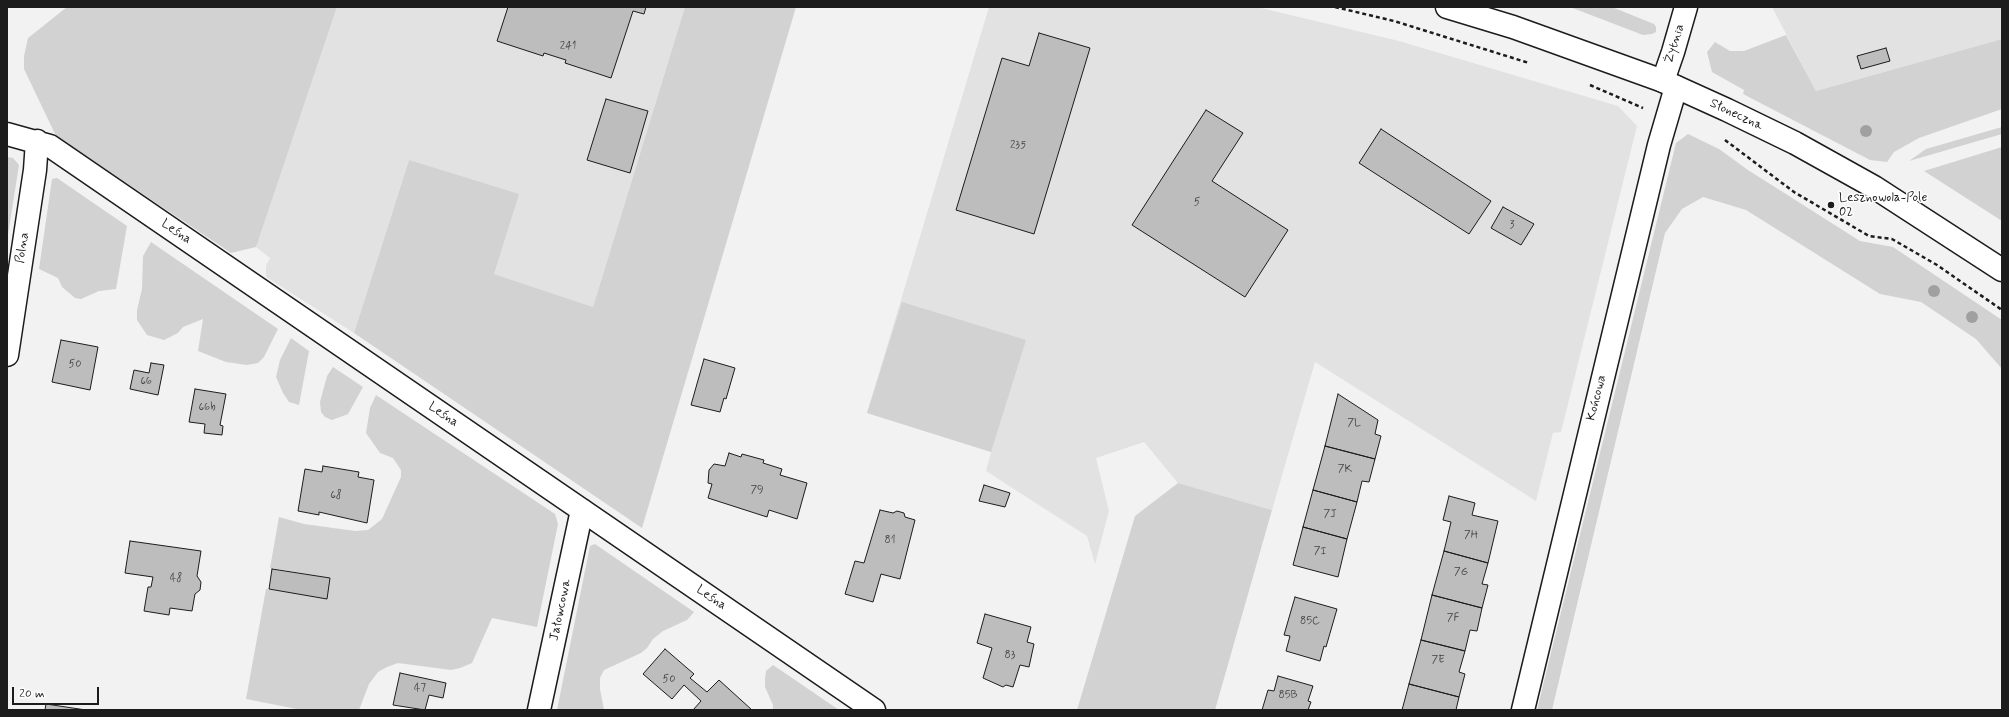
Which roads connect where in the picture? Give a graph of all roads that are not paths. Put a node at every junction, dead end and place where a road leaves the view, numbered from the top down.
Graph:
1 (1447, 7) edge
2 (1683, 8) edge
3 (1669, 84) junction
4 (7, 134) edge
5 (37, 141) junction
6 (2002, 270) edge
7 (7, 355) edge
8 (582, 510) junction
9 (540, 710) edge
10 (874, 710) edge
11 (1523, 710) edge

1 - 3 street, Słoneczna
2 - 3 street, Żytnia
3 - 6 street, Słoneczna
3 - 11 street, Końcowa
4 - 5 street, Leśna
5 - 7 street, Polna
5 - 8 street, Leśna
8 - 9 street, Jałowcowa
8 - 10 street, Leśna

